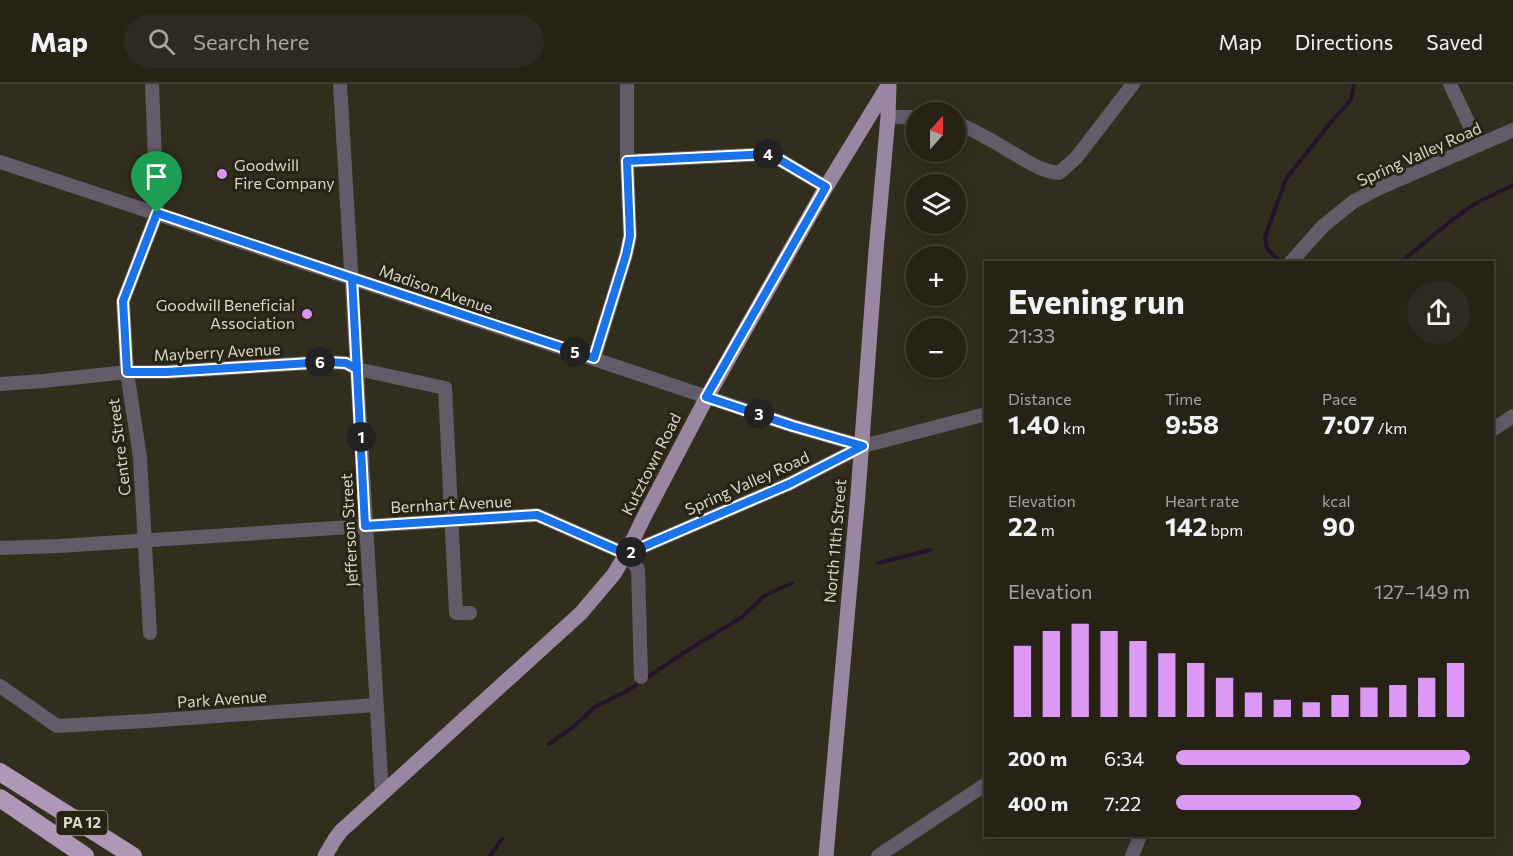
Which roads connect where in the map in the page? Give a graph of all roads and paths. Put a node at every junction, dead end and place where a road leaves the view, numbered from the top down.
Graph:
1 (152, 84) edge
2 (340, 84) edge
3 (627, 84) edge
4 (1133, 84) edge
5 (1450, 84) edge
6 (889, 85) edge
7 (888, 117) junction
8 (906, 117) edge
9 (966, 128) edge
10 (1513, 130) edge
11 (1479, 145) junction
12 (627, 161) junction
13 (0, 162) edge
14 (826, 187) junction
15 (157, 213) junction
16 (1292, 261) edge
17 (352, 278) junction
18 (594, 358) junction
19 (357, 369) junction
20 (127, 372) junction
21 (0, 384) edge
22 (706, 397) junction
23 (984, 415) edge
24 (1513, 416) edge
25 (1494, 429) edge
26 (863, 446) junction
27 (452, 520) junction
28 (365, 526) junction
29 (145, 540) junction
30 (0, 548) edge
31 (626, 554) junction
32 (470, 613) dead end
33 (150, 633) dead end
34 (641, 677) dead end
35 (0, 686) edge
36 (376, 705) junction
37 (0, 765) edge
38 (0, 772) edge
39 (984, 785) edge
40 (32, 790) junction
41 (382, 794) junction
42 (0, 798) edge
43 (0, 812) edge
44 (1140, 837) edge
45 (84, 855) edge
46 (133, 856) edge
47 (325, 856) edge
48 (826, 856) edge
49 (878, 856) edge
50 (1132, 856) edge

1 - 15 street, Centre Street
2 - 17 street, Jefferson Street
3 - 12 street
4 - 9 street
5 - 11 street
6 - 7 main road, North 11th Street
6 - 14 main road, Kutztown Road
7 - 8 street
7 - 48 main road, North 11th Street
10 - 11 street, Spring Valley Road
11 - 16 street, Spring Valley Road
12 - 14 street
12 - 18 street
13 - 15 street, Madison Avenue
14 - 22 main road, Kutztown Road
15 - 17 street, Madison Avenue
15 - 20 street, Centre Street
17 - 18 street, Madison Avenue
17 - 19 street, Jefferson Street
18 - 22 street, Madison Avenue
19 - 20 street, Mayberry Avenue
19 - 27 street, Mayberry Avenue
19 - 28 street, Jefferson Street
20 - 21 street, Mayberry Avenue
20 - 29 street, Centre Street
22 - 26 street, Madison Avenue
22 - 31 main road, Kutztown Road
23 - 26 street, Spring Valley Road
24 - 25 street
26 - 31 street, Spring Valley Road
27 - 28 street, Bernhart Avenue
27 - 31 street, Bernhart Avenue
27 - 32 street, Mayberry Avenue
28 - 29 street, Bernhart Avenue
28 - 36 street, Jefferson Street
29 - 30 street, Bernhart Avenue
29 - 33 street, Centre Street
31 - 34 street
31 - 41 main road, Kutztown Road
35 - 36 street, Park Avenue
36 - 41 street, Jefferson Street
37 - 40 highway
38 - 40 highway, PA 12
39 - 49 street
40 - 46 highway, PA 12
41 - 47 main road, Kutztown Road
42 - 45 highway, PA 12
43 - 45 highway
44 - 50 street

